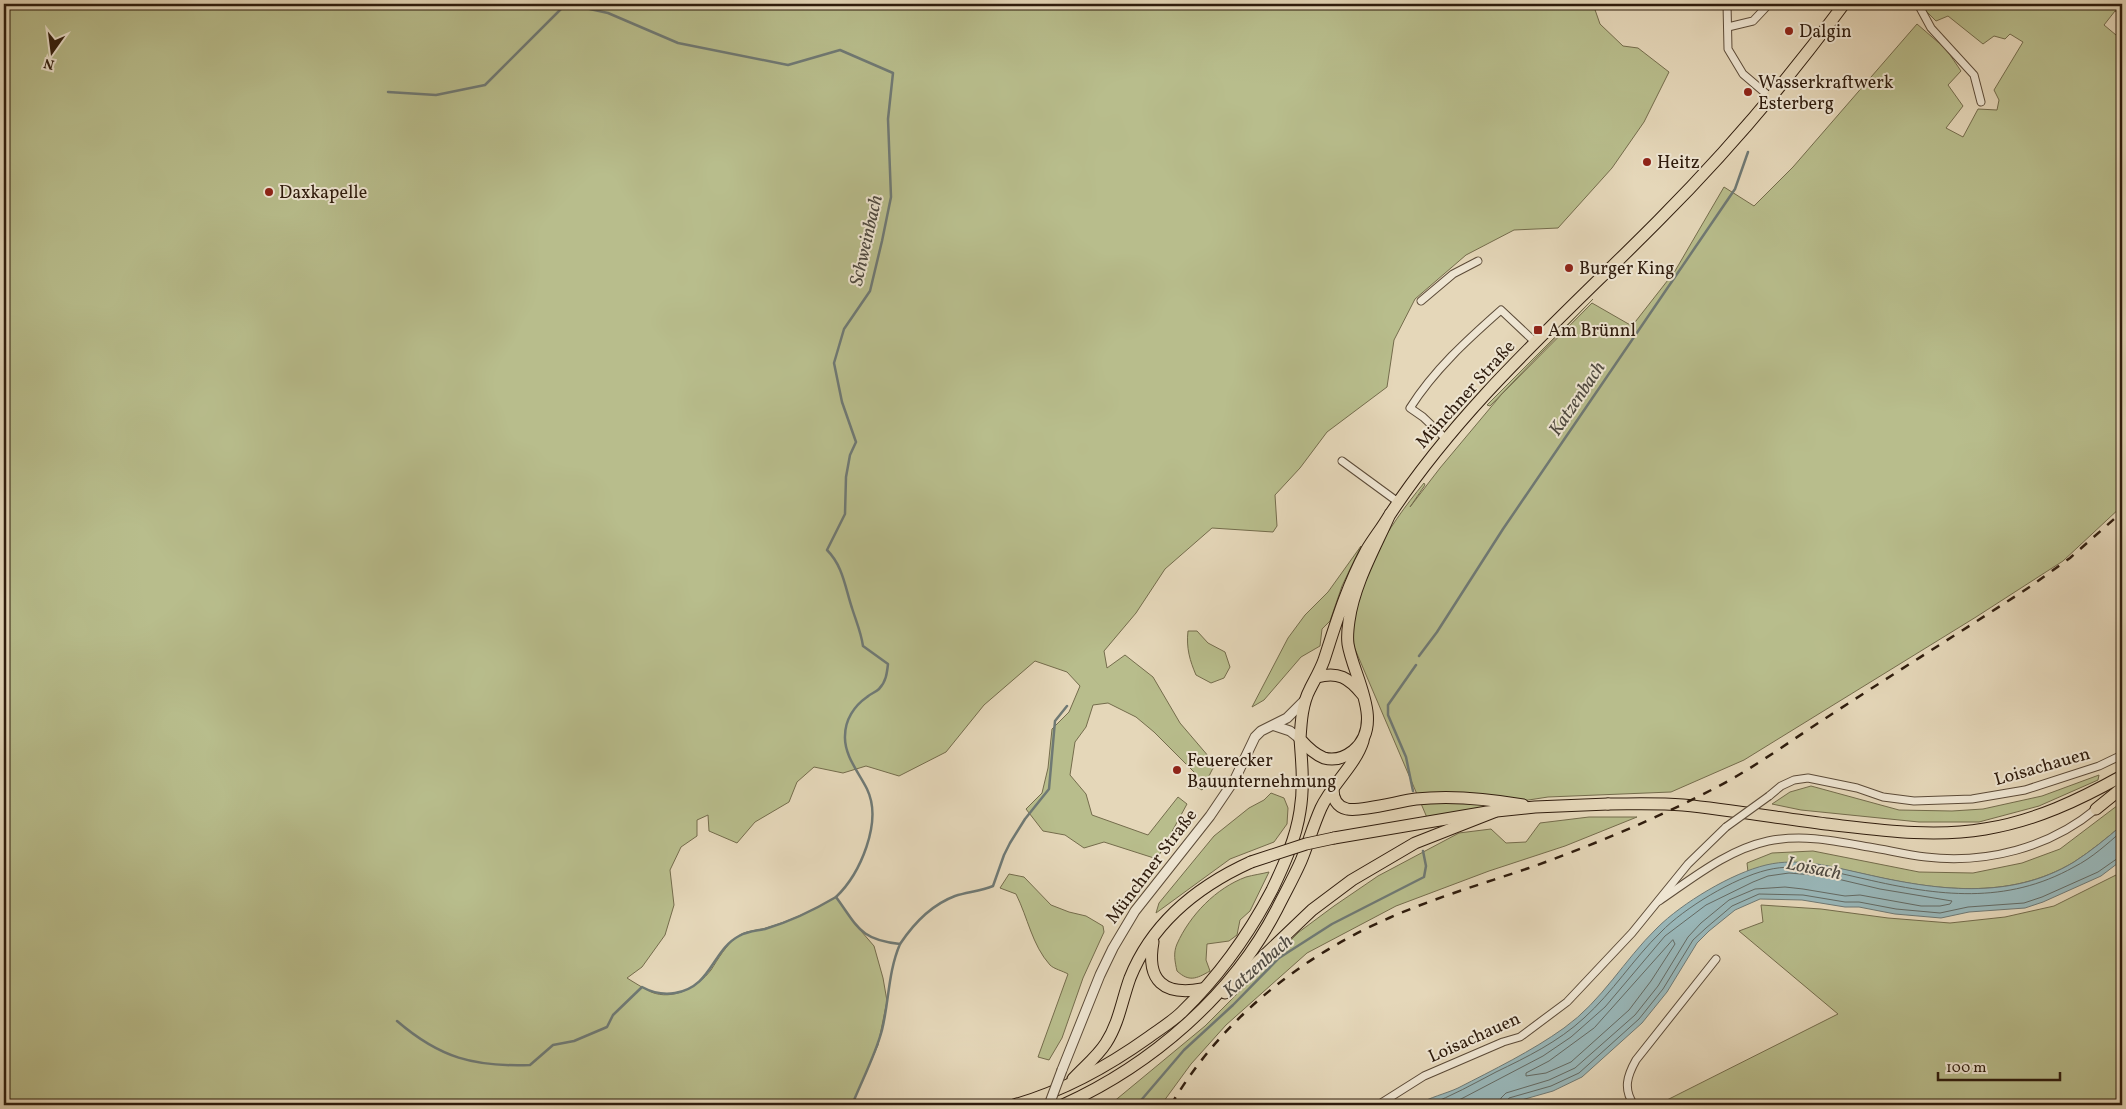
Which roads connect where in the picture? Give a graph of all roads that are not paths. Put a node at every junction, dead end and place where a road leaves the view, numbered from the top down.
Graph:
1 (1727, 4) edge
2 (1769, 4) edge
3 (1844, 4) edge
4 (1918, 4) edge
5 (1728, 27) junction
6 (1770, 97) junction
7 (1981, 102) dead end
8 (1478, 261) dead end
9 (1420, 301) dead end
10 (1535, 342) junction
11 (1445, 438) junction
12 (1342, 461) dead end
13 (1398, 502) junction
14 (1390, 514) junction
15 (1317, 677) junction
16 (1306, 697) junction
17 (1364, 698) junction
18 (1275, 726) junction
19 (1300, 739) junction
20 (1363, 741) junction
21 (2122, 755) edge
22 (2122, 776) edge
23 (2122, 788) edge
24 (1333, 789) junction
25 (1535, 807) junction
26 (2096, 809) joint
27 (1494, 812) junction
28 (1659, 901) junction
29 (1154, 937) junction
30 (1716, 960) dead end
31 (1202, 989) junction
32 (1212, 999) junction
33 (1067, 1086) junction
34 (1014, 1105) edge
35 (1049, 1105) edge
36 (1063, 1105) edge
37 (1378, 1105) edge
38 (1634, 1105) edge

1 - 5 street
2 - 5 street
3 - 6 main road, Münchner Straße
4 - 7 street
5 - 6 street
6 - 10 main road, Münchner Straße
8 - 9 street
10 - 11 main road, Münchner Straße
10 - 11 street
11 - 13 main road, Münchner Straße
12 - 13 street
13 - 14 main road, Münchner Straße
14 - 15 main road
14 - 17 main road
15 - 16 main road
15 - 17 main road
16 - 18 street, Münchner Straße
16 - 19 main road
17 - 20 main road
18 - 19 street
18 - 35 street, Münchner Straße, bridge
19 - 20 main road
19 - 31 main road
20 - 24 main road
21 - 28 street, Loisachauen, bridge
22 - 25 main road
23 - 26 main road
24 - 25 main road
24 - 32 main road
25 - 27 main road
26 - 28 street, Loisachauen
27 - 29 main road, bridge
27 - 32 main road
28 - 37 street, Loisachauen
29 - 31 main road
29 - 33 main road
30 - 38 street
31 - 33 main road
32 - 36 main road
33 - 34 main road

